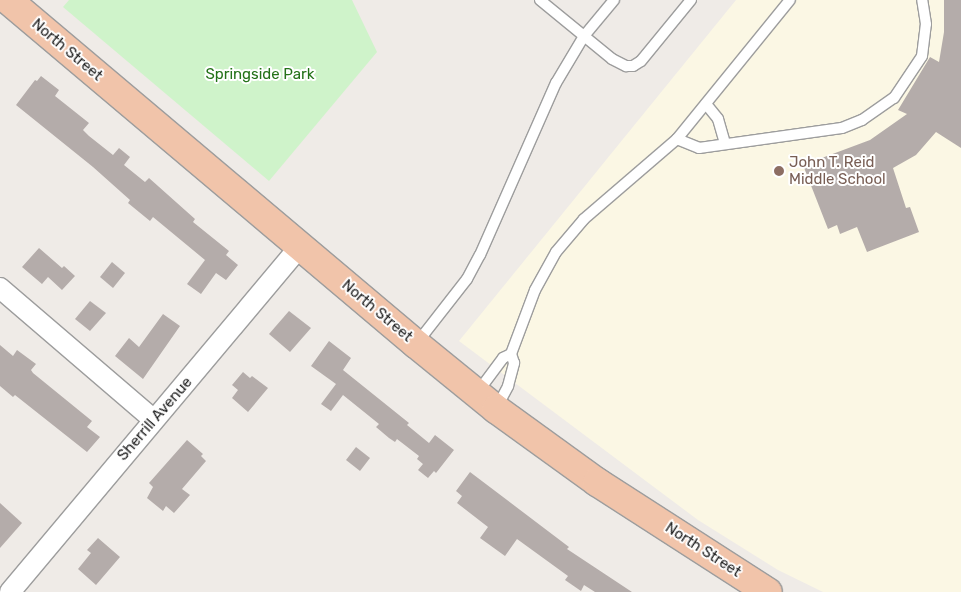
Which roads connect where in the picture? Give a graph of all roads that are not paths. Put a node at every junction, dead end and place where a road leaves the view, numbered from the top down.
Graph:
1 (8, 0) edge
2 (540, 0) edge
3 (614, 0) edge
4 (691, 0) edge
5 (790, 0) edge
6 (922, 0) edge
7 (584, 36) junction
8 (706, 104) junction
9 (677, 139) junction
10 (725, 144) junction
11 (300, 246) junction
12 (0, 288) edge
13 (416, 344) junction
14 (511, 354) junction
15 (486, 401) junction
16 (153, 419) junction
17 (0, 587) edge
18 (6, 592) edge
19 (10, 592) edge
20 (768, 592) edge

1 - 11 main road, North Street
2 - 7 lane
3 - 7 lane
4 - 7 lane
5 - 8 lane
6 - 10 lane
7 - 13 lane
8 - 9 lane
8 - 10 lane
9 - 10 lane
9 - 14 lane
11 - 13 main road, North Street
11 - 16 street, Sherrill Avenue
12 - 16 street
13 - 15 main road, North Street
14 - 15 lane
14 - 15 lane
15 - 20 main road, North Street
16 - 19 street, Sherrill Avenue
17 - 18 street

